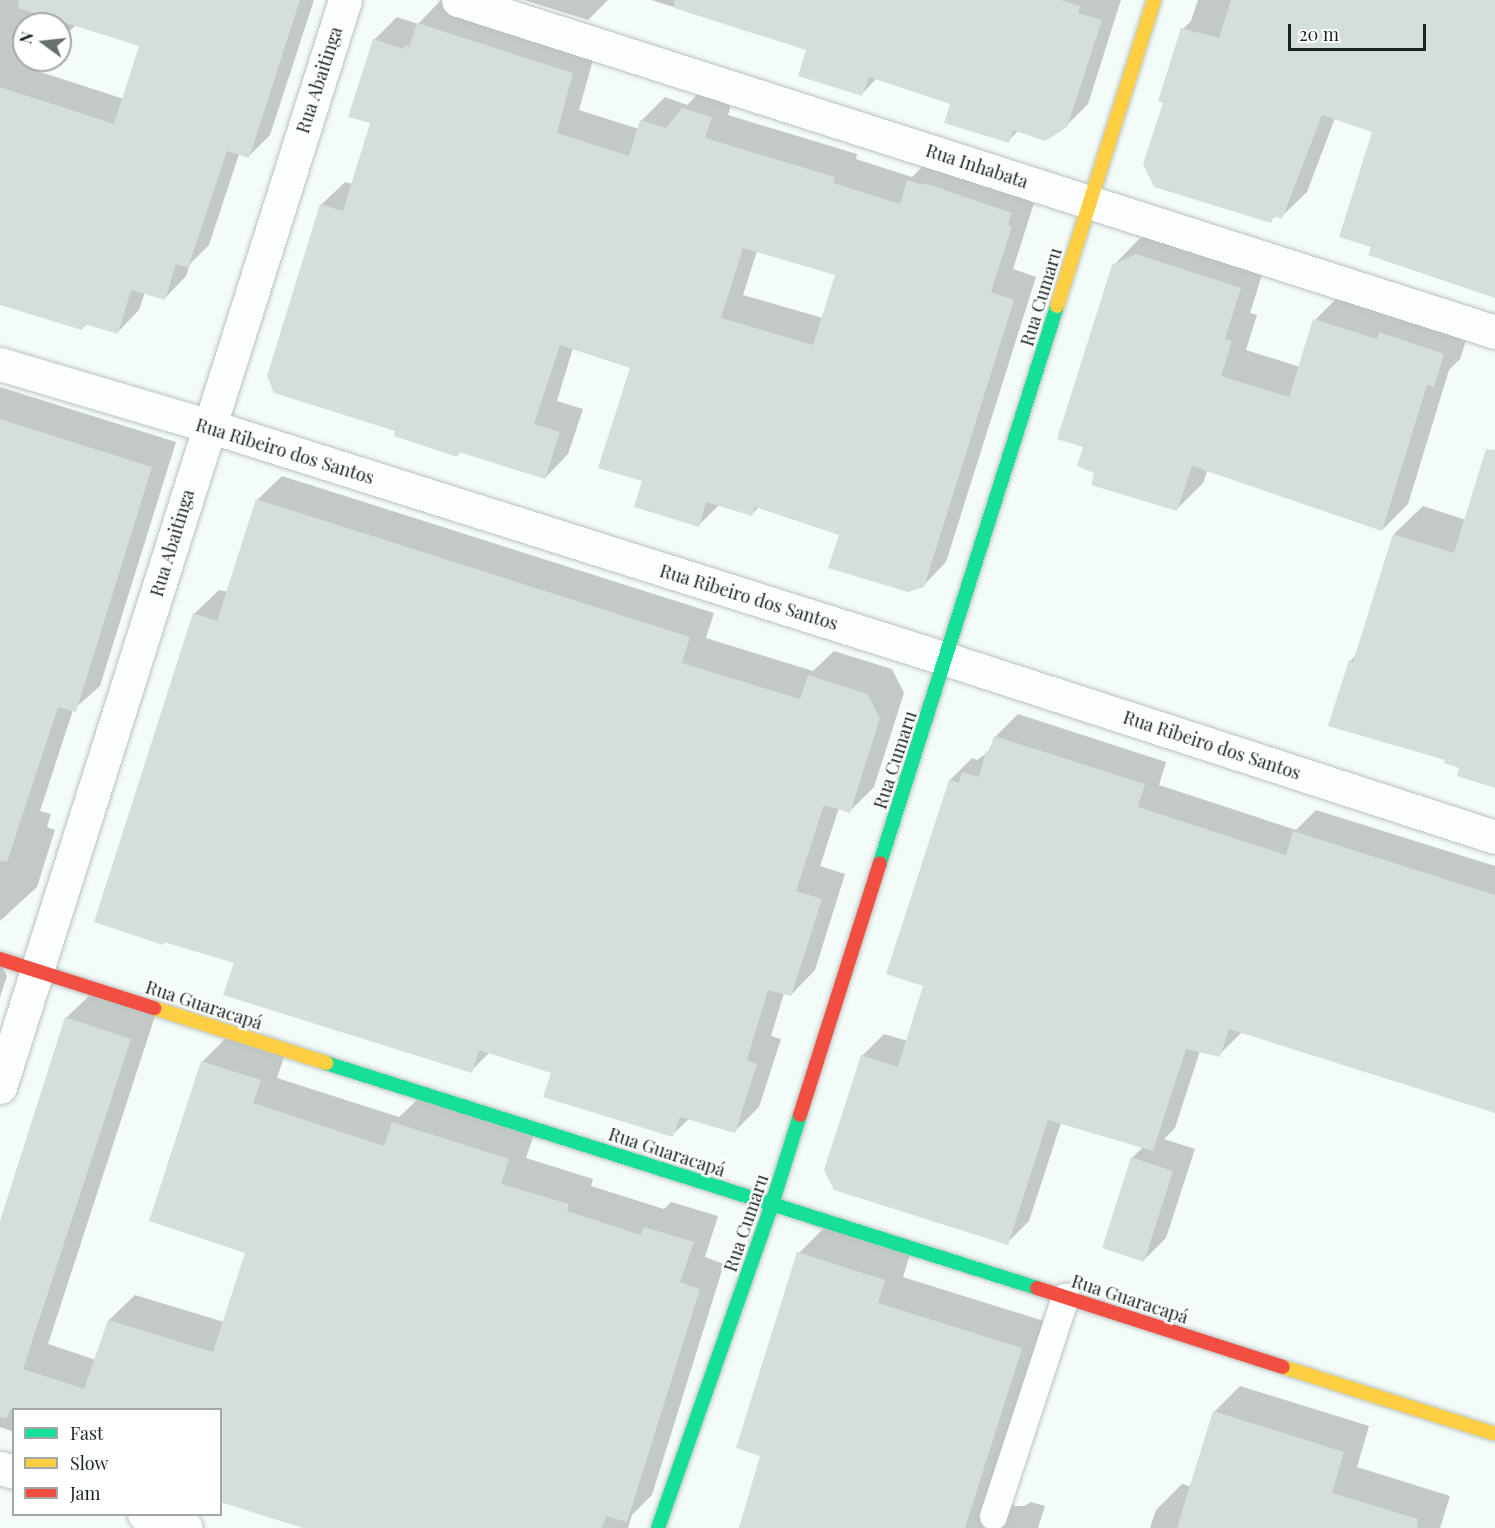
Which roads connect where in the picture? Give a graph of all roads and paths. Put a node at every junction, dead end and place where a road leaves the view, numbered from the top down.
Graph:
1 (345, 0) edge
2 (458, 0) edge
3 (1154, 0) edge
4 (1090, 202) junction
5 (1495, 332) edge
6 (0, 364) edge
7 (208, 426) junction
8 (946, 659) junction
9 (1495, 837) edge
10 (0, 959) edge
11 (37, 971) junction
12 (0, 1087) edge
13 (772, 1204) junction
14 (1065, 1297) junction
15 (1495, 1434) edge
16 (147, 1516) edge
17 (993, 1516) dead end
18 (186, 1528) edge
19 (658, 1528) edge

1 - 7 street, Rua Abaitinga
2 - 4 street, Rua Inhabata
3 - 4 street, Rua Cumaru
4 - 5 street, Rua Inhabata
4 - 8 street, Rua Cumaru
6 - 7 street, Rua Ribeiro dos Santos
7 - 8 street, Rua Ribeiro dos Santos
7 - 11 street, Rua Abaitinga
8 - 9 street, Rua Ribeiro dos Santos
8 - 13 street, Rua Cumaru
10 - 11 street, Rua Guaracapá
11 - 12 street, Rua Abaitinga
11 - 13 street, Rua Guaracapá
13 - 14 street, Rua Guaracapá
13 - 19 street, Rua Cumaru
14 - 15 street, Rua Guaracapá
14 - 17 lane
16 - 18 street

